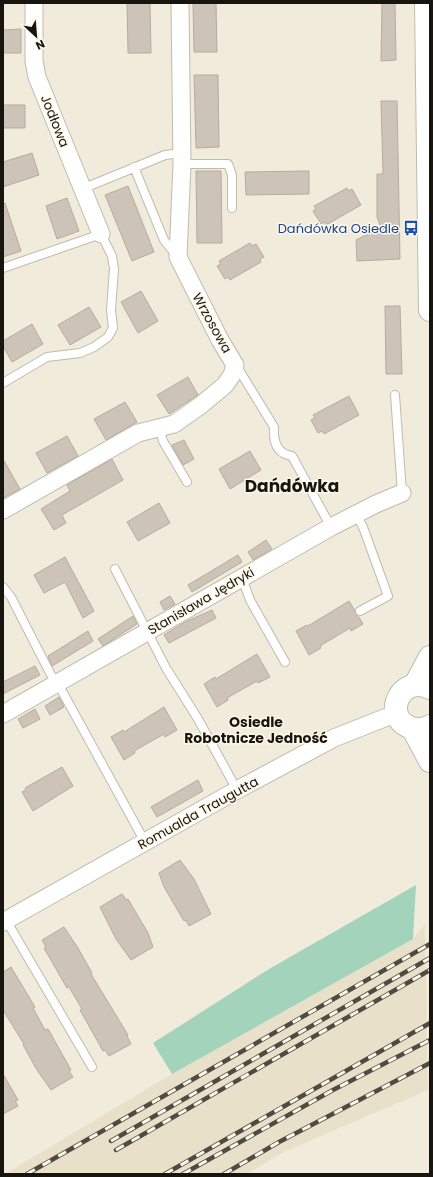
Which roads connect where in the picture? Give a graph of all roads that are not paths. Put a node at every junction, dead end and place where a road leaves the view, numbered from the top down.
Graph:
1 (34, 3) edge
2 (180, 3) edge
3 (426, 3) edge
4 (429, 109) edge
5 (182, 158) junction
6 (134, 167) junction
7 (82, 189) junction
8 (232, 208) dead end
9 (101, 234) junction
10 (178, 257) junction
11 (3, 268) edge
12 (430, 310) edge
13 (235, 364) junction
14 (3, 383) edge
15 (395, 395) dead end
16 (159, 427) junction
17 (187, 482) dead end
18 (402, 493) joint
19 (3, 510) edge
20 (356, 515) junction
21 (331, 527) junction
22 (115, 569) dead end
23 (242, 578) junction
24 (3, 587) edge
25 (360, 611) dead end
26 (148, 631) junction
27 (430, 657) edge
28 (284, 662) dead end
29 (57, 684) junction
30 (423, 687) edge
31 (397, 713) junction
32 (3, 714) edge
33 (422, 727) edge
34 (430, 761) edge
35 (237, 790) junction
36 (144, 842) junction
37 (4, 921) edge
38 (92, 1067) dead end

1 - 7 street, Jodłowa
2 - 5 street, Wrzosowa
3 - 4 main road
4 - 12 main road
5 - 6 lane
5 - 8 lane
5 - 10 street, Wrzosowa
6 - 7 lane
6 - 10 lane
7 - 9 street, Jodłowa
9 - 11 lane
9 - 14 lane
10 - 13 street, Wrzosowa
13 - 16 street, Wrzosowa
13 - 21 lane
15 - 18 lane
16 - 17 lane
16 - 19 street, Wrzosowa
18 - 20 street, Stanisława Jędryki
20 - 21 street, Stanisława Jędryki
20 - 25 lane
21 - 23 street, Stanisława Jędryki
22 - 26 lane
23 - 26 street, Stanisława Jędryki
23 - 28 lane
24 - 29 lane
26 - 29 street, Stanisława Jędryki
26 - 35 lane
27 - 30 main road
29 - 32 street, Stanisława Jędryki
29 - 36 lane
30 - 31 main road
31 - 33 main road
31 - 35 street, Romualda Traugutta
33 - 34 main road
35 - 36 street, Romualda Traugutta
36 - 37 street, Romualda Traugutta
37 - 38 lane

